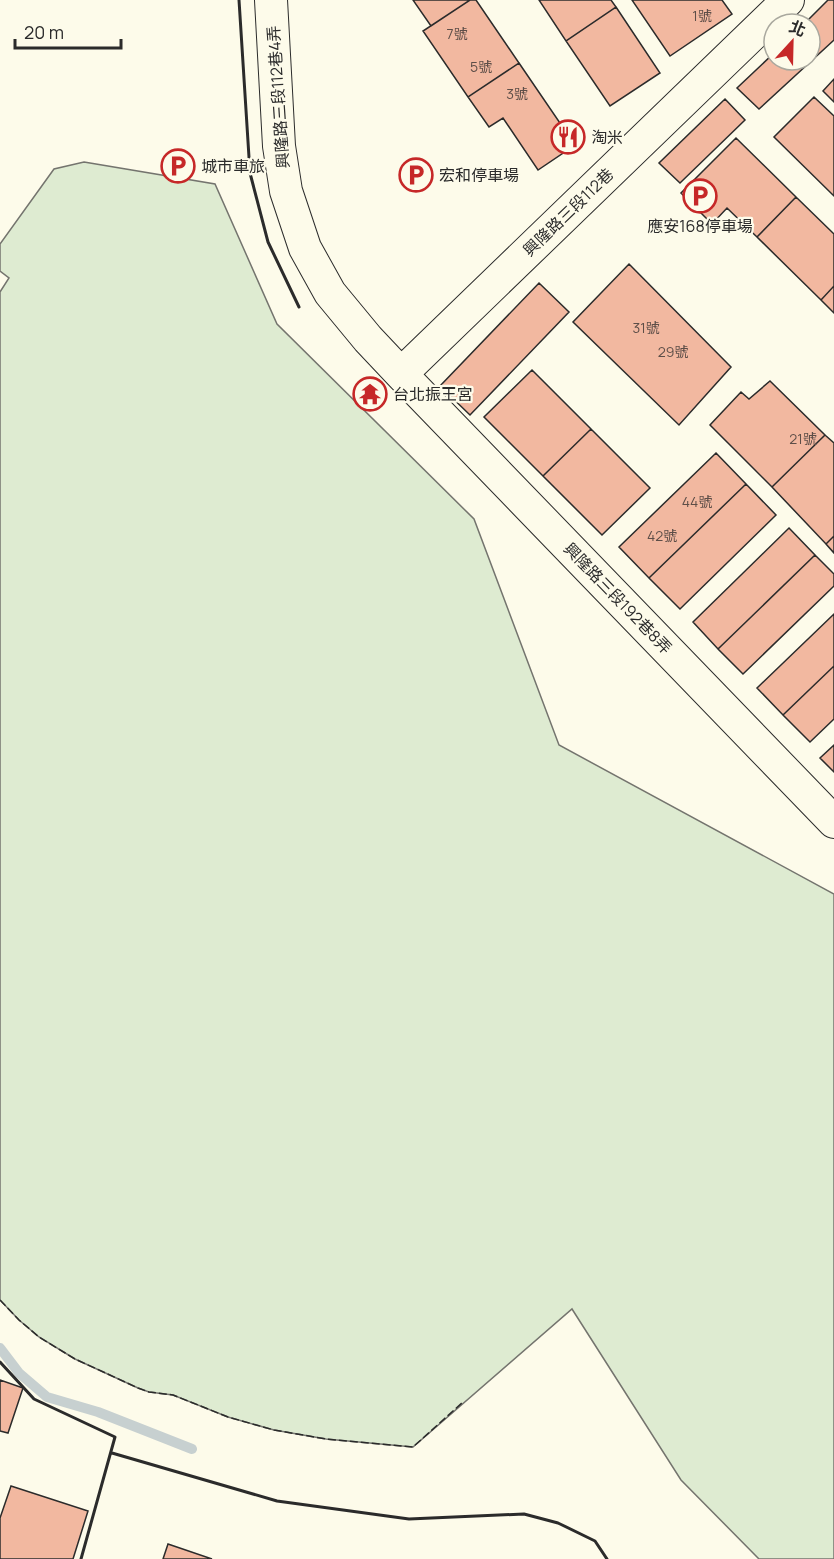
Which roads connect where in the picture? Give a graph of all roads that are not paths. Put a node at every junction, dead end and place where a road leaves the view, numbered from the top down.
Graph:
1 (271, 0) edge
2 (788, 0) edge
3 (401, 374) junction
4 (834, 822) edge

1 - 3 street, 興隆路三段112巷4弄
2 - 3 street, 興隆路三段112巷
3 - 4 street, 興隆路三段192巷8弄

